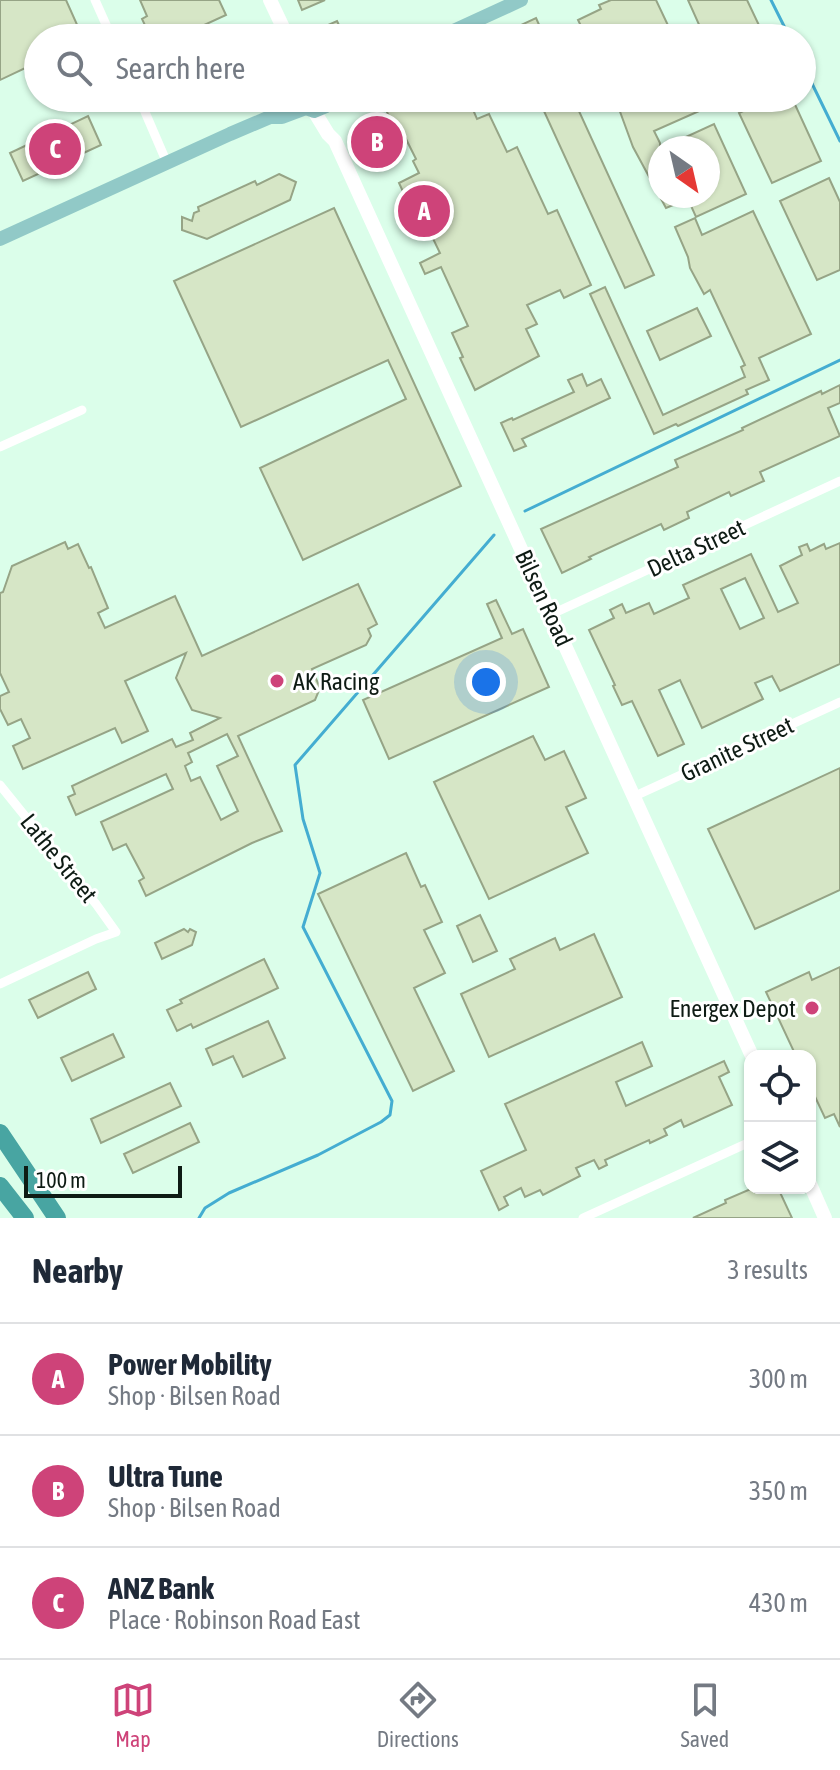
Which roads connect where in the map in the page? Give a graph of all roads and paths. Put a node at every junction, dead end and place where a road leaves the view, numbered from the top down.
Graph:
1 (95, 0) edge
2 (270, 0) edge
3 (521, 0) edge
4 (106, 24) edge
5 (281, 24) edge
6 (469, 24) edge
7 (145, 112) edge
8 (276, 112) edge
9 (295, 112) edge
10 (321, 112) edge
11 (270, 117) junction
12 (167, 163) junction
13 (0, 239) edge
14 (82, 410) dead end
15 (0, 447) edge
16 (840, 481) edge
17 (552, 614) junction
18 (840, 702) edge
19 (0, 785) edge
20 (635, 796) junction
21 (0, 984) edge
22 (749, 1050) edge
23 (0, 1133) edge
24 (744, 1145) edge
25 (0, 1186) edge
26 (814, 1194) edge
27 (25, 1218) edge
28 (57, 1218) edge
29 (583, 1218) edge
30 (825, 1218) edge

1 - 4 street
2 - 5 street
3 - 6 main road
7 - 12 street
8 - 11 main road
9 - 11 main road
10 - 17 street, Bilsen Road
11 - 12 main road
12 - 13 main road
14 - 15 street
16 - 17 street, Delta Street
17 - 20 street, Bilsen Road
18 - 20 street, Granite Street
19 - 21 street, Lathe Street
20 - 22 street, Bilsen Road
23 - 28 highway
24 - 29 street
25 - 27 highway
26 - 30 street

